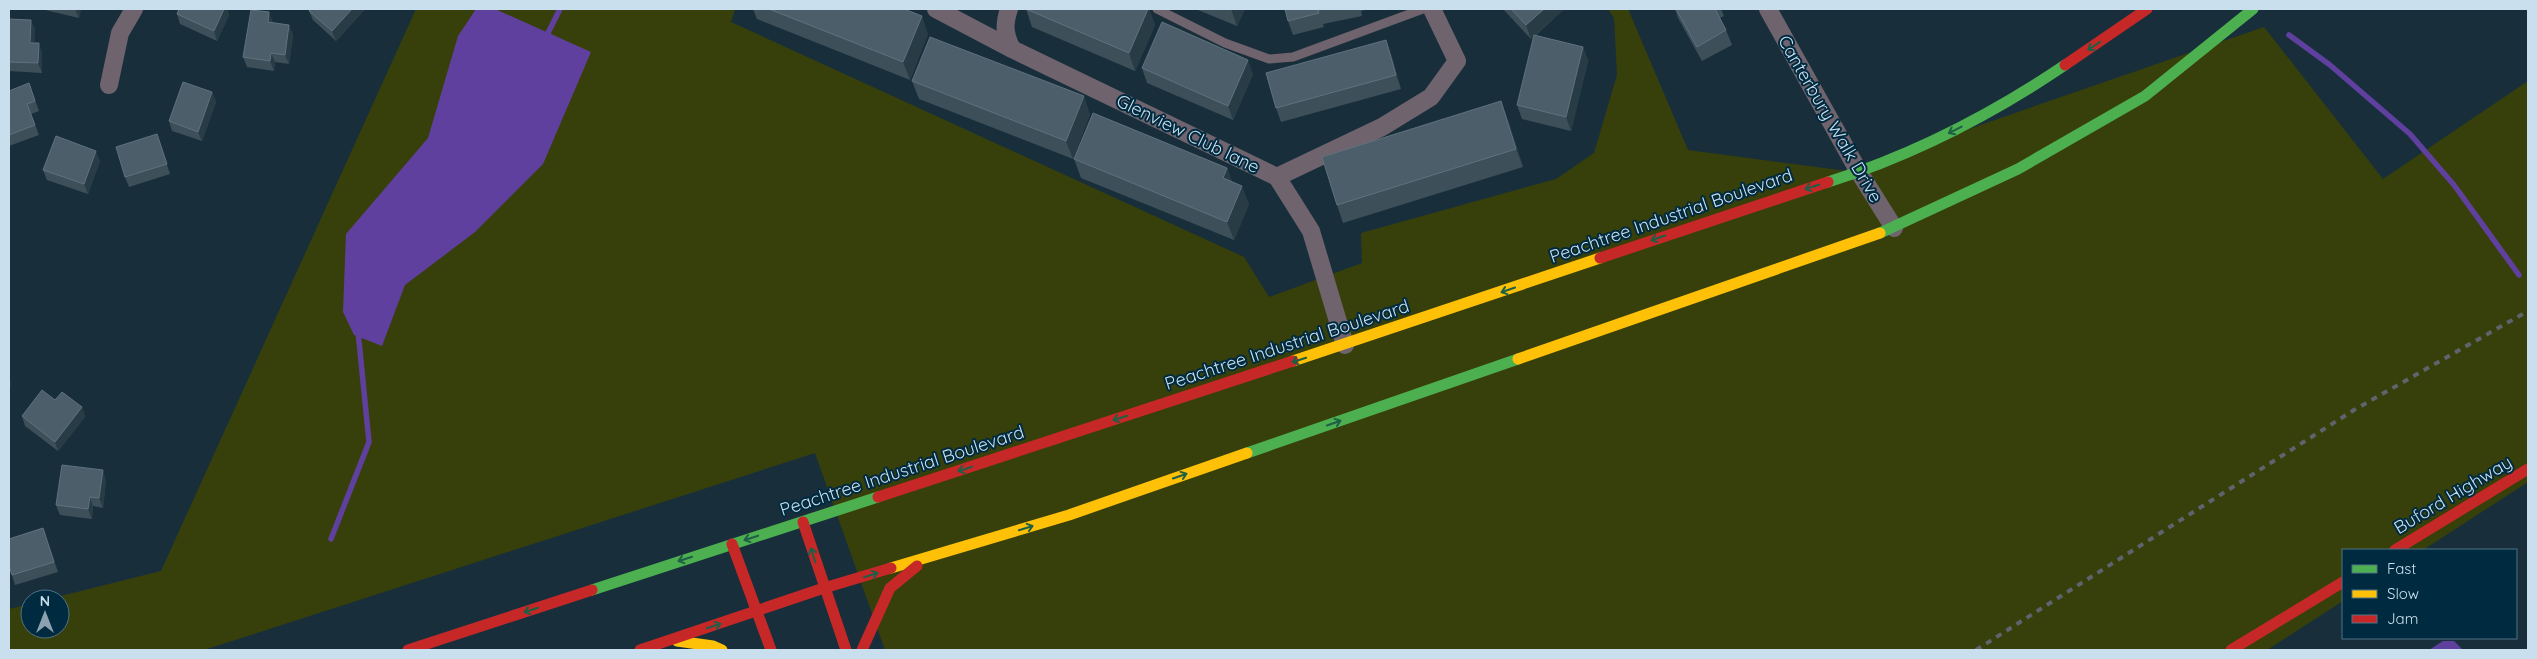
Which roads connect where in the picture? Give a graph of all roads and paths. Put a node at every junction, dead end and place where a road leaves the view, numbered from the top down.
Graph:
1 (134, 9) edge
2 (936, 9) edge
3 (1009, 9) edge
4 (1157, 9) edge
5 (1423, 9) edge
6 (1432, 9) edge
7 (1768, 9) edge
8 (2147, 9) edge
9 (2253, 9) edge
10 (1012, 48) junction
11 (109, 85) dead end
12 (1859, 172) junction
13 (1277, 177) junction
14 (1894, 228) junction
15 (1345, 345) junction
16 (2528, 469) edge
17 (803, 522) junction
18 (732, 544) junction
19 (2397, 549) edge
20 (926, 559) junction
21 (2342, 583) edge
22 (824, 588) junction
23 (758, 611) junction
24 (671, 640) junction
25 (408, 650) edge
26 (640, 650) edge
27 (722, 650) edge
28 (771, 650) edge
29 (846, 650) edge
30 (862, 650) edge
31 (2231, 650) edge

1 - 11 street
2 - 10 street, Glenview Club lane
3 - 10 street
4 - 5 lane
6 - 13 street
7 - 12 street, Canterbury Walk Drive
8 -> 12 main road, Peachtree Industrial Boulevard
9 - 14 main road
10 - 13 street, Glenview Club lane
12 - 14 street, Canterbury Walk Drive
12 -> 15 main road, Peachtree Industrial Boulevard
13 - 15 street, Glenview Club lane
20 -> 14 main road
15 -> 17 main road, Peachtree Industrial Boulevard
16 - 19 main road, Buford Highway
17 -> 18 main road, Peachtree Industrial Boulevard
22 -> 17 main road
18 - 23 main road
18 -> 25 main road, Peachtree Industrial Boulevard
22 -> 20 main road
20 - 30 main road
21 - 31 main road
22 - 23 main road
22 - 29 main road
24 -> 23 main road
23 - 28 main road
24 - 26 main road
24 - 27 main road

